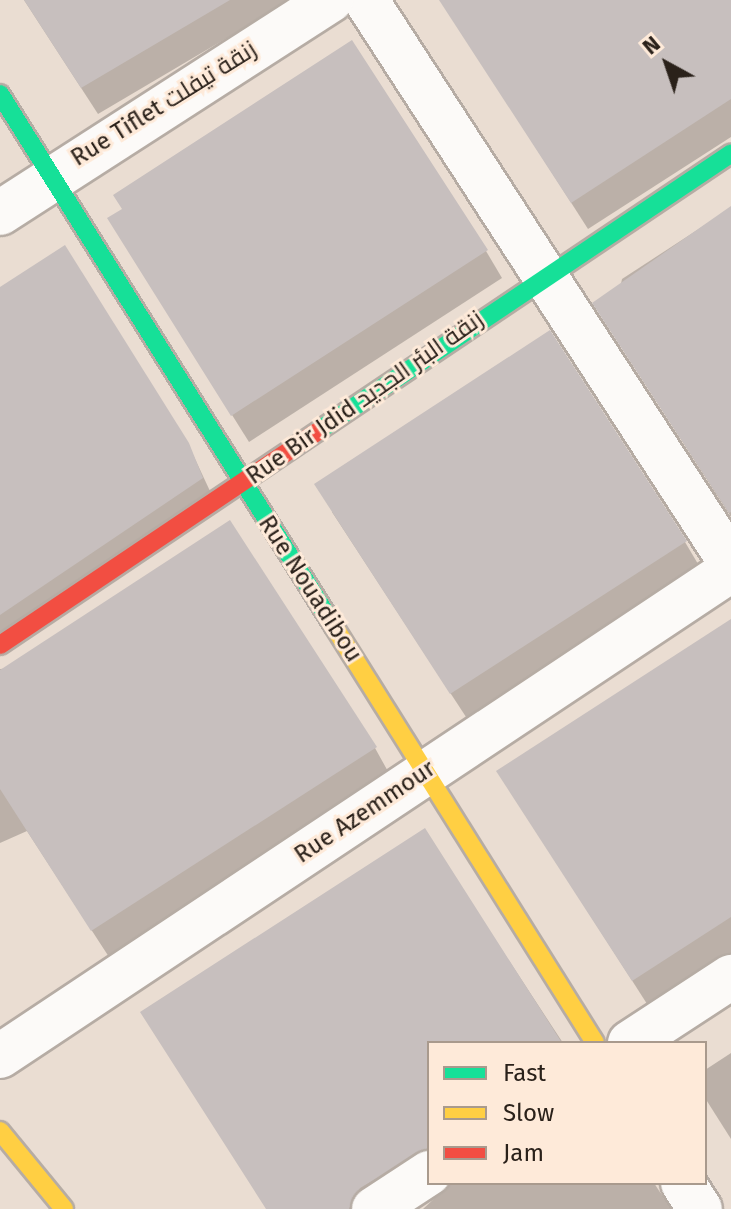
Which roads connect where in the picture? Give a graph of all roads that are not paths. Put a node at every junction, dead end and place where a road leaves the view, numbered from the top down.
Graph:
1 (331, 0) edge
2 (366, 0) edge
3 (0, 94) edge
4 (731, 153) edge
5 (53, 174) junction
6 (0, 213) edge
7 (544, 274) junction
8 (241, 484) junction
9 (731, 563) edge
10 (731, 570) edge
11 (0, 645) edge
12 (428, 770) junction
13 (731, 977) edge
14 (594, 1041) edge
15 (633, 1041) edge
16 (0, 1056) edge
17 (0, 1131) edge
18 (427, 1174) edge
19 (684, 1185) edge
20 (64, 1209) edge
21 (374, 1209) edge
22 (700, 1209) edge

1 - 5 street, Rue Tiflet زنقة تيفلت
2 - 7 street
3 - 5 street, Rue Nouadibou
4 - 7 street, Rue Bir Jdid زنقة البئر الجديد
5 - 6 street, Rue Tiflet زنقة تيفلت
5 - 8 street, Rue Nouadibou
7 - 8 street, Rue Bir Jdid زنقة البئر الجديد
7 - 9 street
8 - 11 street, Rue Bir Jdid زنقة البئر الجديد
8 - 12 street, Rue Nouadibou
10 - 12 street, Rue Azemmour
12 - 14 street, Rue Nouadibou
12 - 16 street, Rue Azemmour
13 - 15 street
17 - 20 street
18 - 21 street
19 - 22 street

